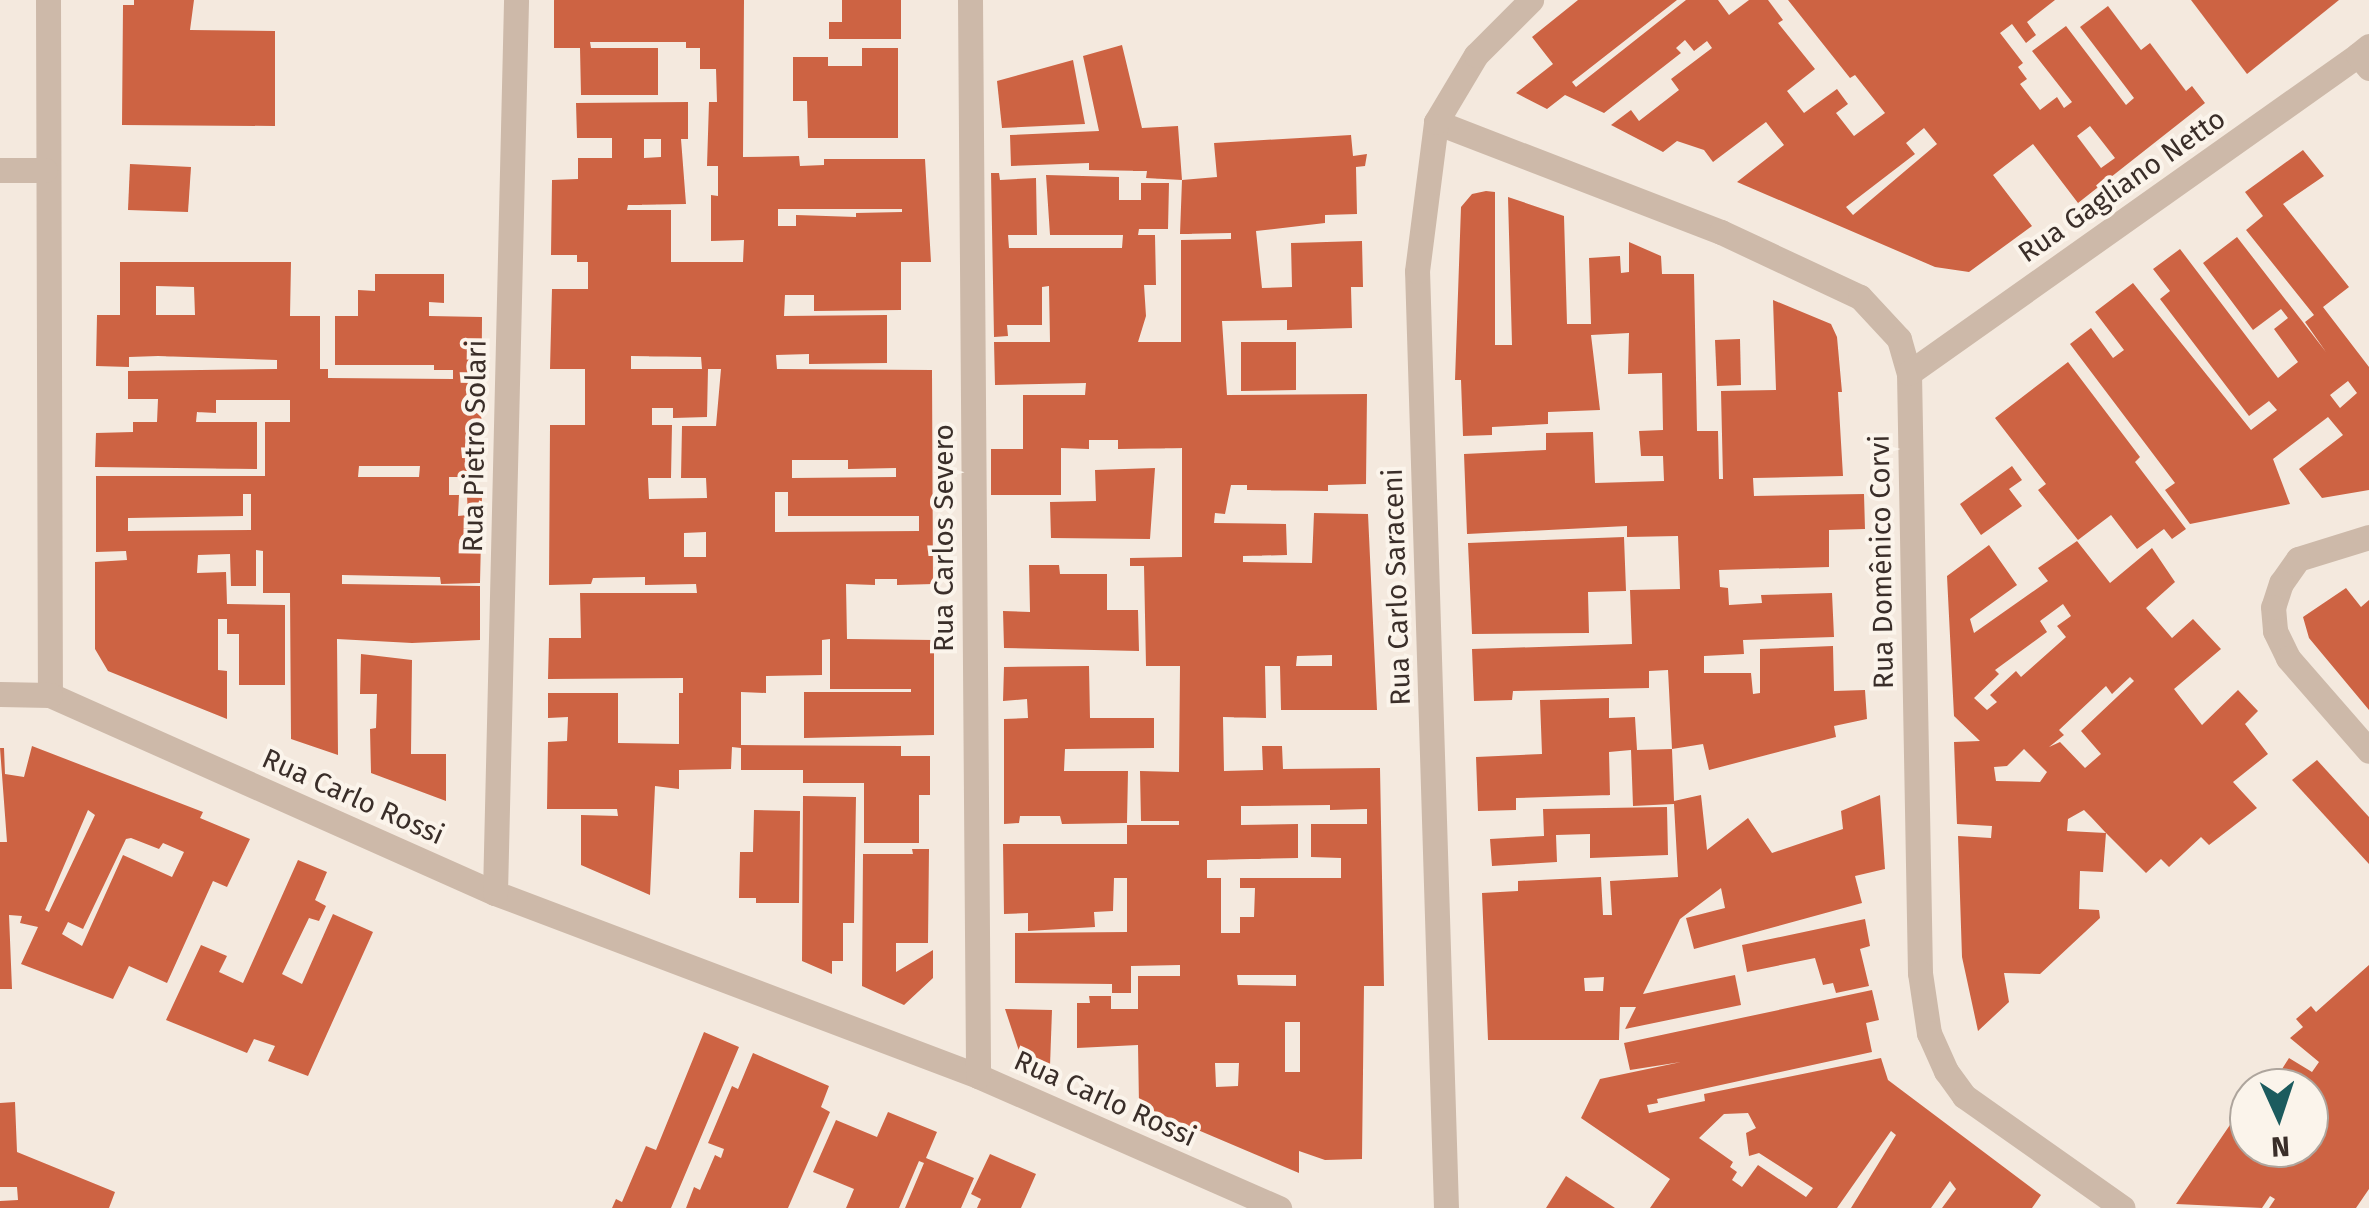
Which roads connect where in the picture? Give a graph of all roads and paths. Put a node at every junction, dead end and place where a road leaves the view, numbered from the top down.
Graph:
1 (48, 0) edge
2 (516, 0) edge
3 (970, 0) edge
4 (1531, 0) edge
5 (2365, 57) edge
6 (1436, 122) junction
7 (0, 170) edge
8 (45, 170) junction
9 (1909, 373) junction
10 (2369, 537) edge
11 (0, 694) edge
12 (50, 694) junction
13 (2369, 751) edge
14 (494, 892) junction
15 (978, 1076) junction
16 (1278, 1208) edge
17 (1446, 1208) edge
18 (2123, 1208) edge

1 - 8 street
2 - 14 street, Rua Pietro Solari
3 - 15 street, Rua Carlos Severo
4 - 6 street, Rua Carlo Saraceni
5 - 9 street, Rua Gagliano Netto
6 - 9 street, Rua Domênico Corvi
6 - 17 street, Rua Carlo Saraceni
7 - 8 street
8 - 12 street
9 - 18 street, Rua Domênico Corvi
10 - 13 street
11 - 12 street
12 - 14 street, Rua Carlo Rossi
14 - 15 street, Rua Carlo Rossi
15 - 16 street, Rua Carlo Rossi

